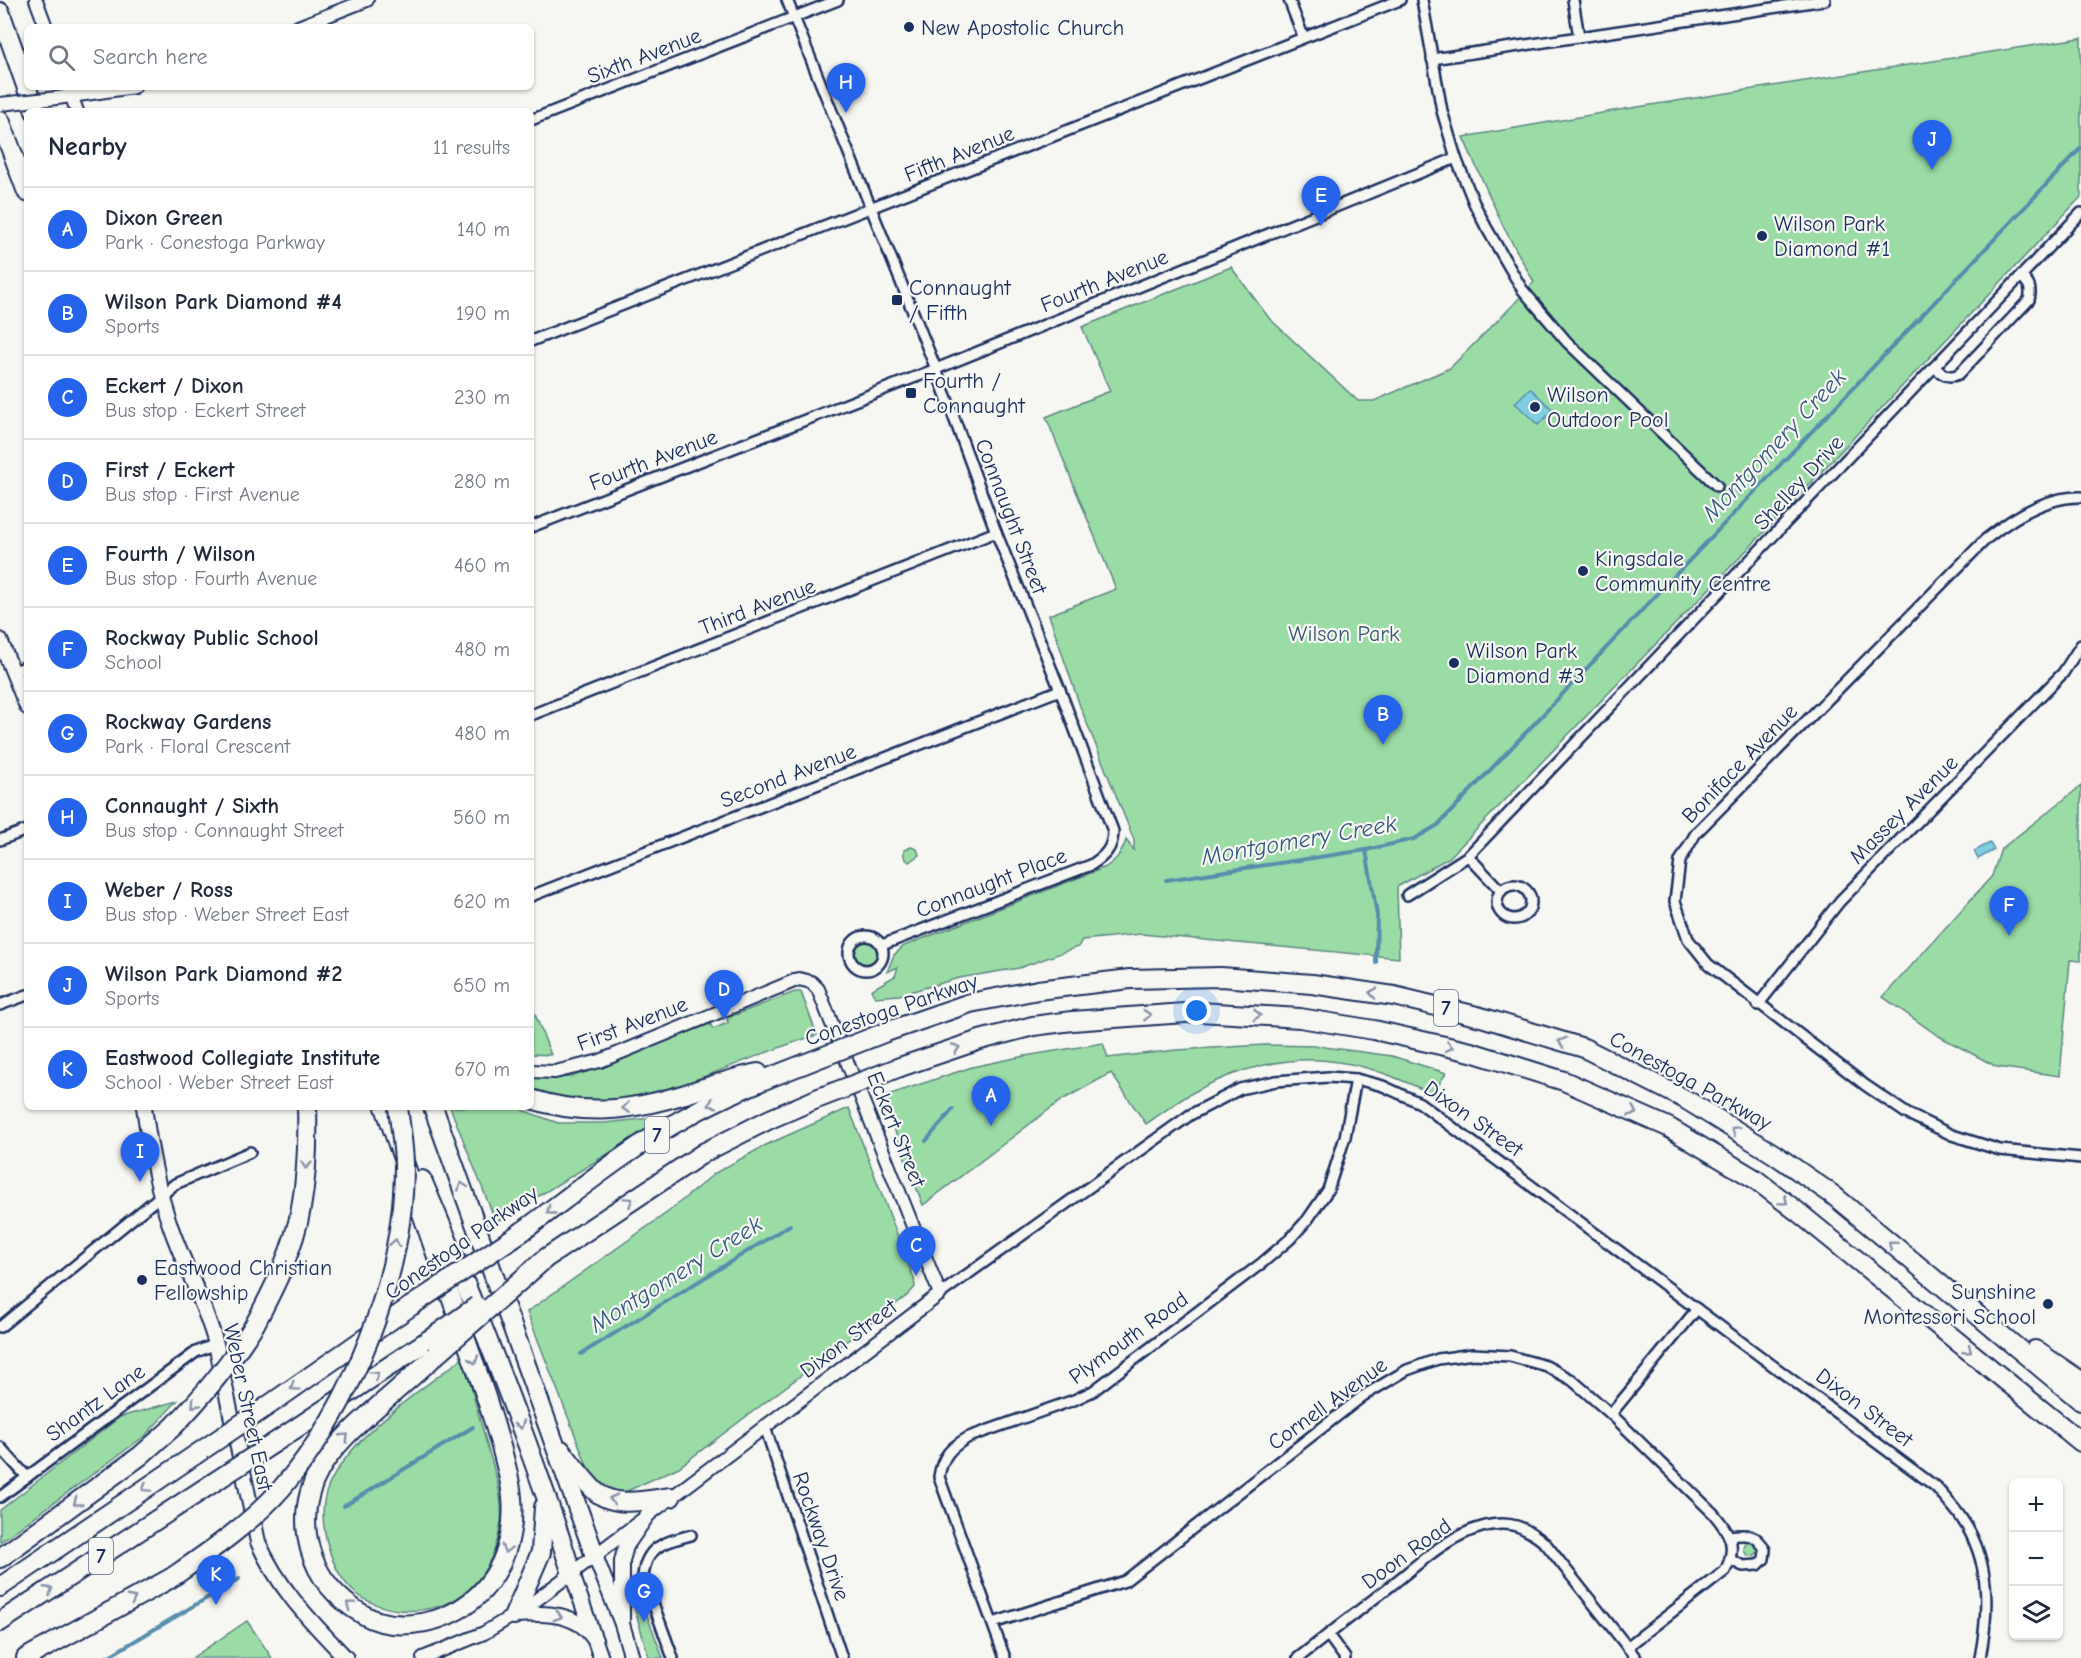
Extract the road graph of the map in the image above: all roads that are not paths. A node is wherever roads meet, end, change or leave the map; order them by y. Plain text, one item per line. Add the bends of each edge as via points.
1 (36, 0) edge
2 (367, 0) edge
3 (787, 0) edge
4 (838, 0) edge
5 (1289, 0) edge
6 (1400, 0) edge
7 (1422, 0) edge
8 (1573, 0) edge
9 (1825, 0) edge
10 (0, 12) edge
11 (794, 17) junction
12 (45, 24) edge
13 (306, 24) edge
14 (1303, 36) junction
15 (1579, 37) junction
16 (1432, 59) junction
17 (24, 80) edge
18 (28, 90) edge
19 (96, 90) edge
20 (70, 92) edge
21 (0, 104) edge
22 (34, 108) edge
23 (76, 108) edge
24 (534, 119) edge
25 (0, 120) edge
26 (1456, 158) junction
27 (24, 184) edge
28 (871, 209) junction
29 (2081, 213) edge
30 (2020, 276) junction
31 (534, 340) edge
32 (1934, 367) junction
33 (936, 369) junction
34 (1717, 486) dead end
35 (2081, 497) edge
36 (534, 526) edge
37 (996, 532) junction
38 (0, 640) edge
39 (2081, 645) edge
40 (24, 667) edge
41 (13, 672) junction
42 (1060, 690) junction
43 (24, 700) edge
44 (534, 714) edge
45 (24, 831) edge
46 (0, 840) edge
47 (1110, 848) joint
48 (1468, 856) junction
49 (1501, 891) dead end
50 (534, 895) edge
51 (1407, 895) dead end
52 (882, 945) dead end
53 (811, 982) joint
54 (24, 995) edge
55 (0, 1005) edge
56 (1758, 1005) junction
57 (804, 1064) junction
58 (534, 1071) edge
59 (1356, 1079) junction
60 (534, 1100) edge
61 (144, 1110) edge
62 (307, 1110) edge
63 (387, 1110) edge
64 (388, 1110) edge
65 (398, 1110) edge
66 (434, 1110) edge
67 (250, 1152) dead end
68 (2081, 1158) edge
69 (160, 1196) junction
70 (1937, 1283) junction
71 (940, 1294) junction
72 (1697, 1309) junction
73 (0, 1327) edge
74 (216, 1344) junction
75 (432, 1348) junction
76 (2081, 1381) edge
77 (2081, 1401) edge
78 (2043, 1411) junction
79 (1611, 1414) junction
80 (765, 1427) junction
81 (552, 1439) junction
82 (2081, 1442) edge
83 (0, 1447) edge
84 (2081, 1455) edge
85 (27, 1477) junction
86 (544, 1494) junction
87 (0, 1497) edge
88 (671, 1497) junction
89 (648, 1514) junction
90 (691, 1536) dead end
91 (1729, 1536) junction
92 (595, 1556) junction
93 (0, 1558) edge
94 (1731, 1560) junction
95 (572, 1574) junction
96 (0, 1587) edge
97 (513, 1615) junction
98 (0, 1622) edge
99 (993, 1623) junction
100 (622, 1624) junction
101 (1328, 1635) junction
102 (595, 1640) junction
103 (1627, 1647) junction
104 (26, 1658) edge
105 (346, 1658) edge
106 (423, 1658) edge
107 (601, 1658) edge
108 (632, 1658) edge
109 (673, 1658) edge
110 (843, 1658) edge
111 (1005, 1658) edge
112 (1298, 1658) edge
113 (1345, 1658) edge
114 (1636, 1658) edge
115 (1980, 1658) edge

1 - 12 street
2 - 13 street
3 - 11 street, Connaught Street
4 - 11 street, Sixth Avenue
5 - 14 street
6 - 14 street, Fifth Avenue
7 - 16 street
8 - 15 street
9 - 15 street
10 - 17 highway
11 - 24 street, Sixth Avenue
11 - 28 street, Connaught Street
14 - 28 street, Fifth Avenue
15 - 16 street
16 - 26 street
18 - 22 highway
19 - 20 street
20 - 21 street, bridge via 57,98
20 - 23 street
25 - 27 highway
26 - 33 street, Fourth Avenue
26 - 34 street via 1486,227 1533,304 1567,342
28 - 31 street, Fifth Avenue
28 - 33 street, Connaught Street
29 - 30 street, Shelley Drive
30 - 32 street, Shelley Drive
30 - 32 street via 2032,291 2029,300 1959,374 1947,376
32 - 48 street, Shelley Drive
33 - 36 street, Fourth Avenue
33 - 37 street, Connaught Street
35 - 56 street, Boniface Avenue via 2071,496 2028,511 1986,539 1696,833 1680,861 1675,901 1688,939 1708,964
37 - 42 street, Connaught Street
37 - 44 street, Third Avenue
38 - 41 main road
39 - 56 street, Massey Avenue via 2063,673 1840,901
40 - 41 street
41 - 43 main road
42 - 47 street, Connaught Street via 1113,831
42 - 50 street, Second Avenue
45 - 46 street
47 - 52 street, Connaught Place via 1090,864
48 - 49 street
48 - 51 street, Shelley Drive
53 - 58 street, First Avenue via 799,979 600,1061 555,1072
53 - 71 street, Eckert Street via 818,989
54 - 55 street
56 - 68 street, Boniface Avenue via 1906,1113 1952,1136 2000,1150
57 -> 60 highway via 745,1075 622,1110 589,1111
70 -> 57 highway, Conestoga Parkway / 7, bridge via 1833,1196 1685,1099 1584,1048 1394,996 1221,977 1130,979 970,1003
57 -> 96 highway, Conestoga Parkway / 7, bridge via 688,1116 624,1156 523,1231
59 - 71 street, Dixon Street via 1287,1080 1240,1089 1191,1115
59 - 72 street, Dixon Street via 1420,1103
59 - 99 street, Plymouth Road via 1345,1137 1328,1190 1290,1239 1093,1391 969,1437 946,1454 939,1477
61 - 69 main road, Weber Street East
62 -> 93 highway, bridge via 301,1210 271,1296 229,1364 198,1402 140,1456
63 -> 75 highway via 485,1393 512,1499 506,1553 486,1588 446,1617 406,1624 387,1622 353,1609 321,1577 306,1534 306,1513 311,1486 335,1446
64 -> 86 highway via 417,1167 469,1291
104 -> 65 highway, bridge via 171,1578 231,1536 281,1489 326,1428 358,1366 384,1296 399,1223 404,1166
81 -> 66 highway
67 - 69 street via 175,1184
69 - 73 street
69 - 74 main road, Weber Street East
70 - 76 highway
70 - 77 highway, Conestoga Parkway / 7
71 - 80 street, Dixon Street
72 - 79 street
72 - 115 street, Dixon Street via 1936,1487 1957,1512 1980,1555 1988,1595
74 - 85 street, Shantz Lane via 196,1352
74 - 105 main road, Weber Street East via 258,1542 270,1568 300,1610
75 -> 78 highway, 7, bridge via 546,1258 705,1152 770,1119 900,1067 1033,1026 1199,1012 1300,1018 1471,1052 1564,1081 1668,1127 1755,1179
98 -> 75 highway, 7, bridge via 274,1443
78 - 82 highway, 7
78 - 84 highway
79 - 91 street, Cornell Avenue via 1713,1513
79 - 99 street, Cornell Avenue via 1572,1380 1546,1366 1510,1356 1473,1354 1438,1359 1407,1370 1363,1396 1125,1581
80 - 88 street, Dixon Street
80 - 110 street, Rockway Drive
88 -> 81 highway via 631,1502 605,1498 595,1492
81 - 92 highway
83 - 85 street
85 - 87 street, Shantz Lane
86 - 95 highway
86 - 97 highway via 541,1552
88 - 89 street, Dixon Street
89 - 92 street, Dixon Street
89 - 100 main road via 626,1546 622,1561
90 - 109 street via 662,1543 644,1567 643,1576
91 - 94 street
91 - 94 street via 1755,1537 1765,1550 1758,1565 1743,1566
92 - 95 street, Dixon Street
92 - 100 main road
94 - 103 street via 1725,1571
95 - 97 street, Dixon Street
95 - 102 main road
97 -> 102 main road via 548,1613 581,1625
97 - 106 street, Dixon Street via 484,1633
99 - 111 street, Plymouth Road
100 - 108 main road
101 - 103 street, Doon Road via 1449,1540 1484,1526 1503,1524 1529,1530 1546,1544
101 - 112 street, Doon Road
101 - 113 street
102 - 107 main road
103 - 114 street, Doon Road

